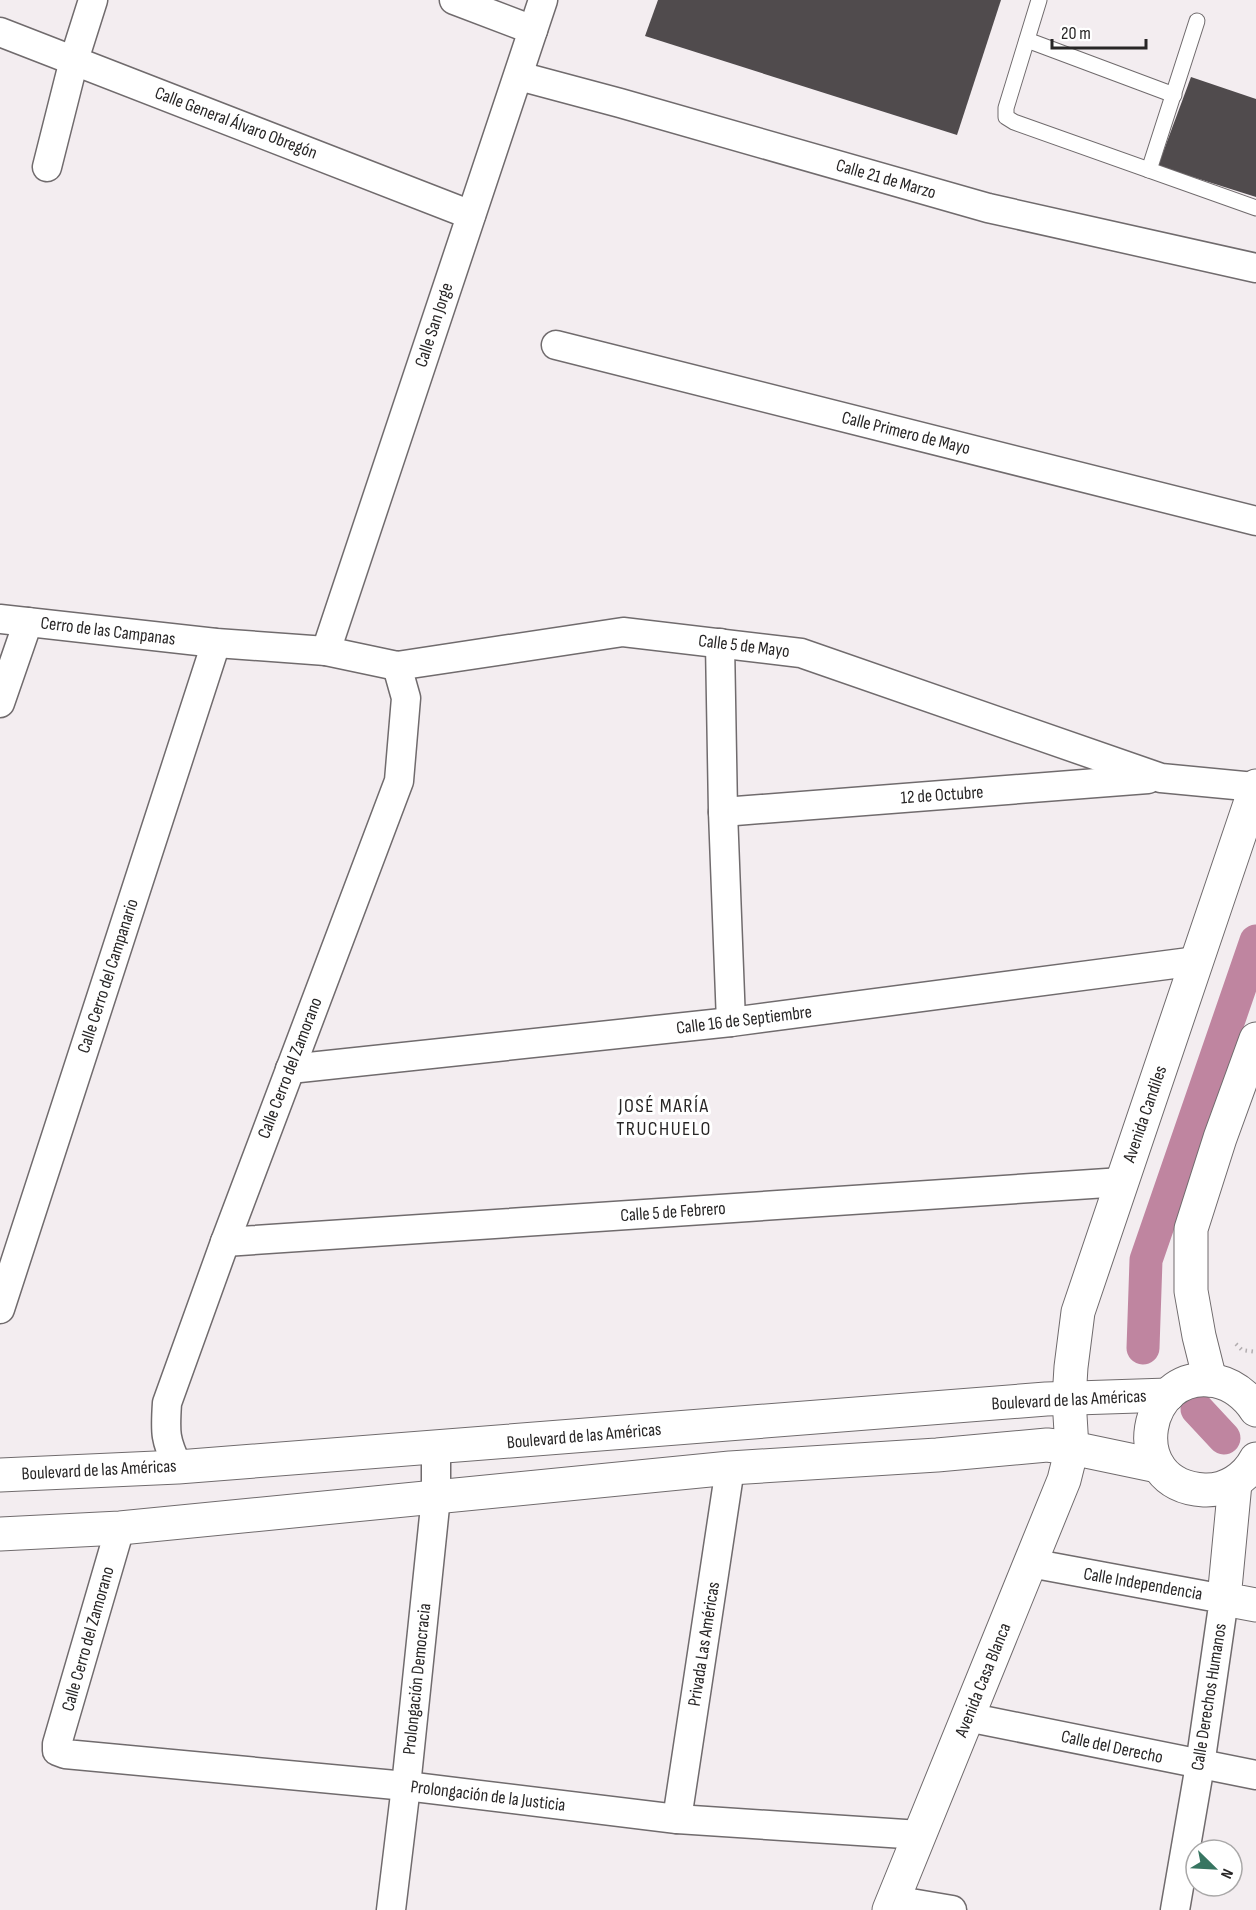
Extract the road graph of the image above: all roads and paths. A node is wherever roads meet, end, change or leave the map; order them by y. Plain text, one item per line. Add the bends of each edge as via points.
1 (93, 0) edge
2 (454, 0) edge
3 (543, 0) edge
4 (1039, 0) edge
5 (1197, 21) dead end
6 (533, 30) junction
7 (0, 32) edge
8 (1027, 40) junction
9 (74, 60) junction
10 (519, 76) junction
11 (1174, 95) junction
12 (47, 166) dead end
13 (1149, 170) junction
14 (1256, 208) edge
15 (471, 215) junction
16 (1256, 268) edge
17 (556, 345) dead end
18 (1256, 521) edge
19 (0, 619) edge
20 (28, 622) junction
21 (216, 643) junction
22 (720, 643) junction
23 (326, 651) junction
24 (397, 666) junction
25 (0, 703) edge
26 (1161, 778) junction
27 (1256, 786) edge
28 (723, 812) junction
29 (1197, 960) junction
30 (731, 1022) junction
31 (1256, 1039) edge
32 (290, 1069) junction
33 (1122, 1182) junction
34 (225, 1242) junction
35 (0, 1309) edge
36 (1240, 1392) edge
37 (1168, 1395) junction
38 (1069, 1399) junction
39 (436, 1447) junction
40 (1072, 1448) junction
41 (1158, 1466) junction
42 (178, 1467) junction
43 (730, 1468) junction
44 (1245, 1471) edge
45 (0, 1475) edge
46 (436, 1497) junction
47 (120, 1528) junction
48 (0, 1534) edge
49 (1030, 1563) junction
50 (1224, 1599) junction
51 (1256, 1605) edge
52 (967, 1717) junction
53 (57, 1751) joint
54 (1200, 1765) junction
55 (1256, 1775) edge
56 (406, 1786) junction
57 (677, 1819) junction
58 (920, 1834) junction
59 (891, 1905) edge
60 (391, 1910) edge
61 (952, 1910) edge
62 (1175, 1910) edge

1 - 9 street
2 - 6 street
3 - 6 street, Calle San Jorge
4 - 8 lane
5 - 11 lane
6 - 10 street, Calle San Jorge
7 - 9 street, Calle General Álvaro Obregón
8 - 11 lane
8 - 13 lane via 1006,117
9 - 12 street
9 - 15 street, Calle General Álvaro Obregón
10 - 15 street, Calle San Jorge
10 - 16 street, Calle 21 de Marzo via 988,208
11 - 13 lane
13 - 14 lane
15 - 23 street, Calle San Jorge
17 - 18 street, Calle Primero de Mayo
19 - 20 street, Cerro de las Campanas
20 - 21 street, Cerro de las Campanas
20 - 25 street
21 - 23 street, Calle 5 de Mayo
21 - 35 street, Calle Cerro del Campanario
22 - 24 street, Calle 5 de Mayo via 623,632
22 - 26 street, Calle 5 de Mayo via 801,653
22 - 28 street
23 - 24 street, Calle 5 de Mayo
24 - 32 street, Calle Cerro del Zamorano via 406,698 399,781
26 - 27 street, Calle 5 de Mayo
26 - 28 street, 12 de Octubre
27 - 29 main road, Avenida Candiles
28 - 30 street
29 - 30 street, Calle 16 de Septiembre
29 - 33 main road, Avenida Candiles
30 - 32 street, Calle 16 de Septiembre
31 - 36 main road via 1191,1229 1191,1291 1199,1336
32 - 34 street, Calle Cerro del Zamorano
33 - 34 street, Calle 5 de Febrero
33 - 38 main road, Avenida Candiles via 1078,1312
34 - 42 street, Calle Cerro del Zamorano via 167,1403 167,1445
36 - 37 main road via 1186,1383
37 - 38 main road, Boulevard de las Américas
37 - 41 main road via 1154,1415 1150,1429 1150,1446
38 - 39 main road, Boulevard de las Américas
38 - 40 main road, Avenida Candiles
39 - 42 main road, Boulevard de las Américas
39 - 46 street, Prolongación Democracia
40 - 41 main road
40 - 43 main road via 1047,1445
40 - 49 main road, Avenida Casa Blanca via 1064,1480
41 - 44 main road via 1176,1483 1206,1490 1221,1488
42 - 45 main road, Boulevard de las Américas
43 - 46 main road
43 - 57 street, Privada Las Américas
44 - 50 main road, Calle Derechos Humanos
46 - 47 main road
46 - 56 street, Prolongación Democracia
47 - 48 main road
47 - 53 street, Calle Cerro del Zamorano
49 - 50 street, Calle Independencia
49 - 52 main road, Avenida Casa Blanca
50 - 51 main road, Calle Independencia
50 - 54 street, Calle Derechos Humanos
52 - 54 street, Calle del Derecho
52 - 58 main road, Avenida Casa Blanca
53 - 56 street, Prolongación de la Justicia
54 - 55 street, Calle del Derecho
54 - 62 street, Calle Derechos Humanos
56 - 57 street, Prolongación de la Justicia
56 - 60 street, Prolongación Democracia
57 - 58 street, Prolongación de la Justicia
58 - 59 main road, Avenida Casa Blanca
59 - 61 street

